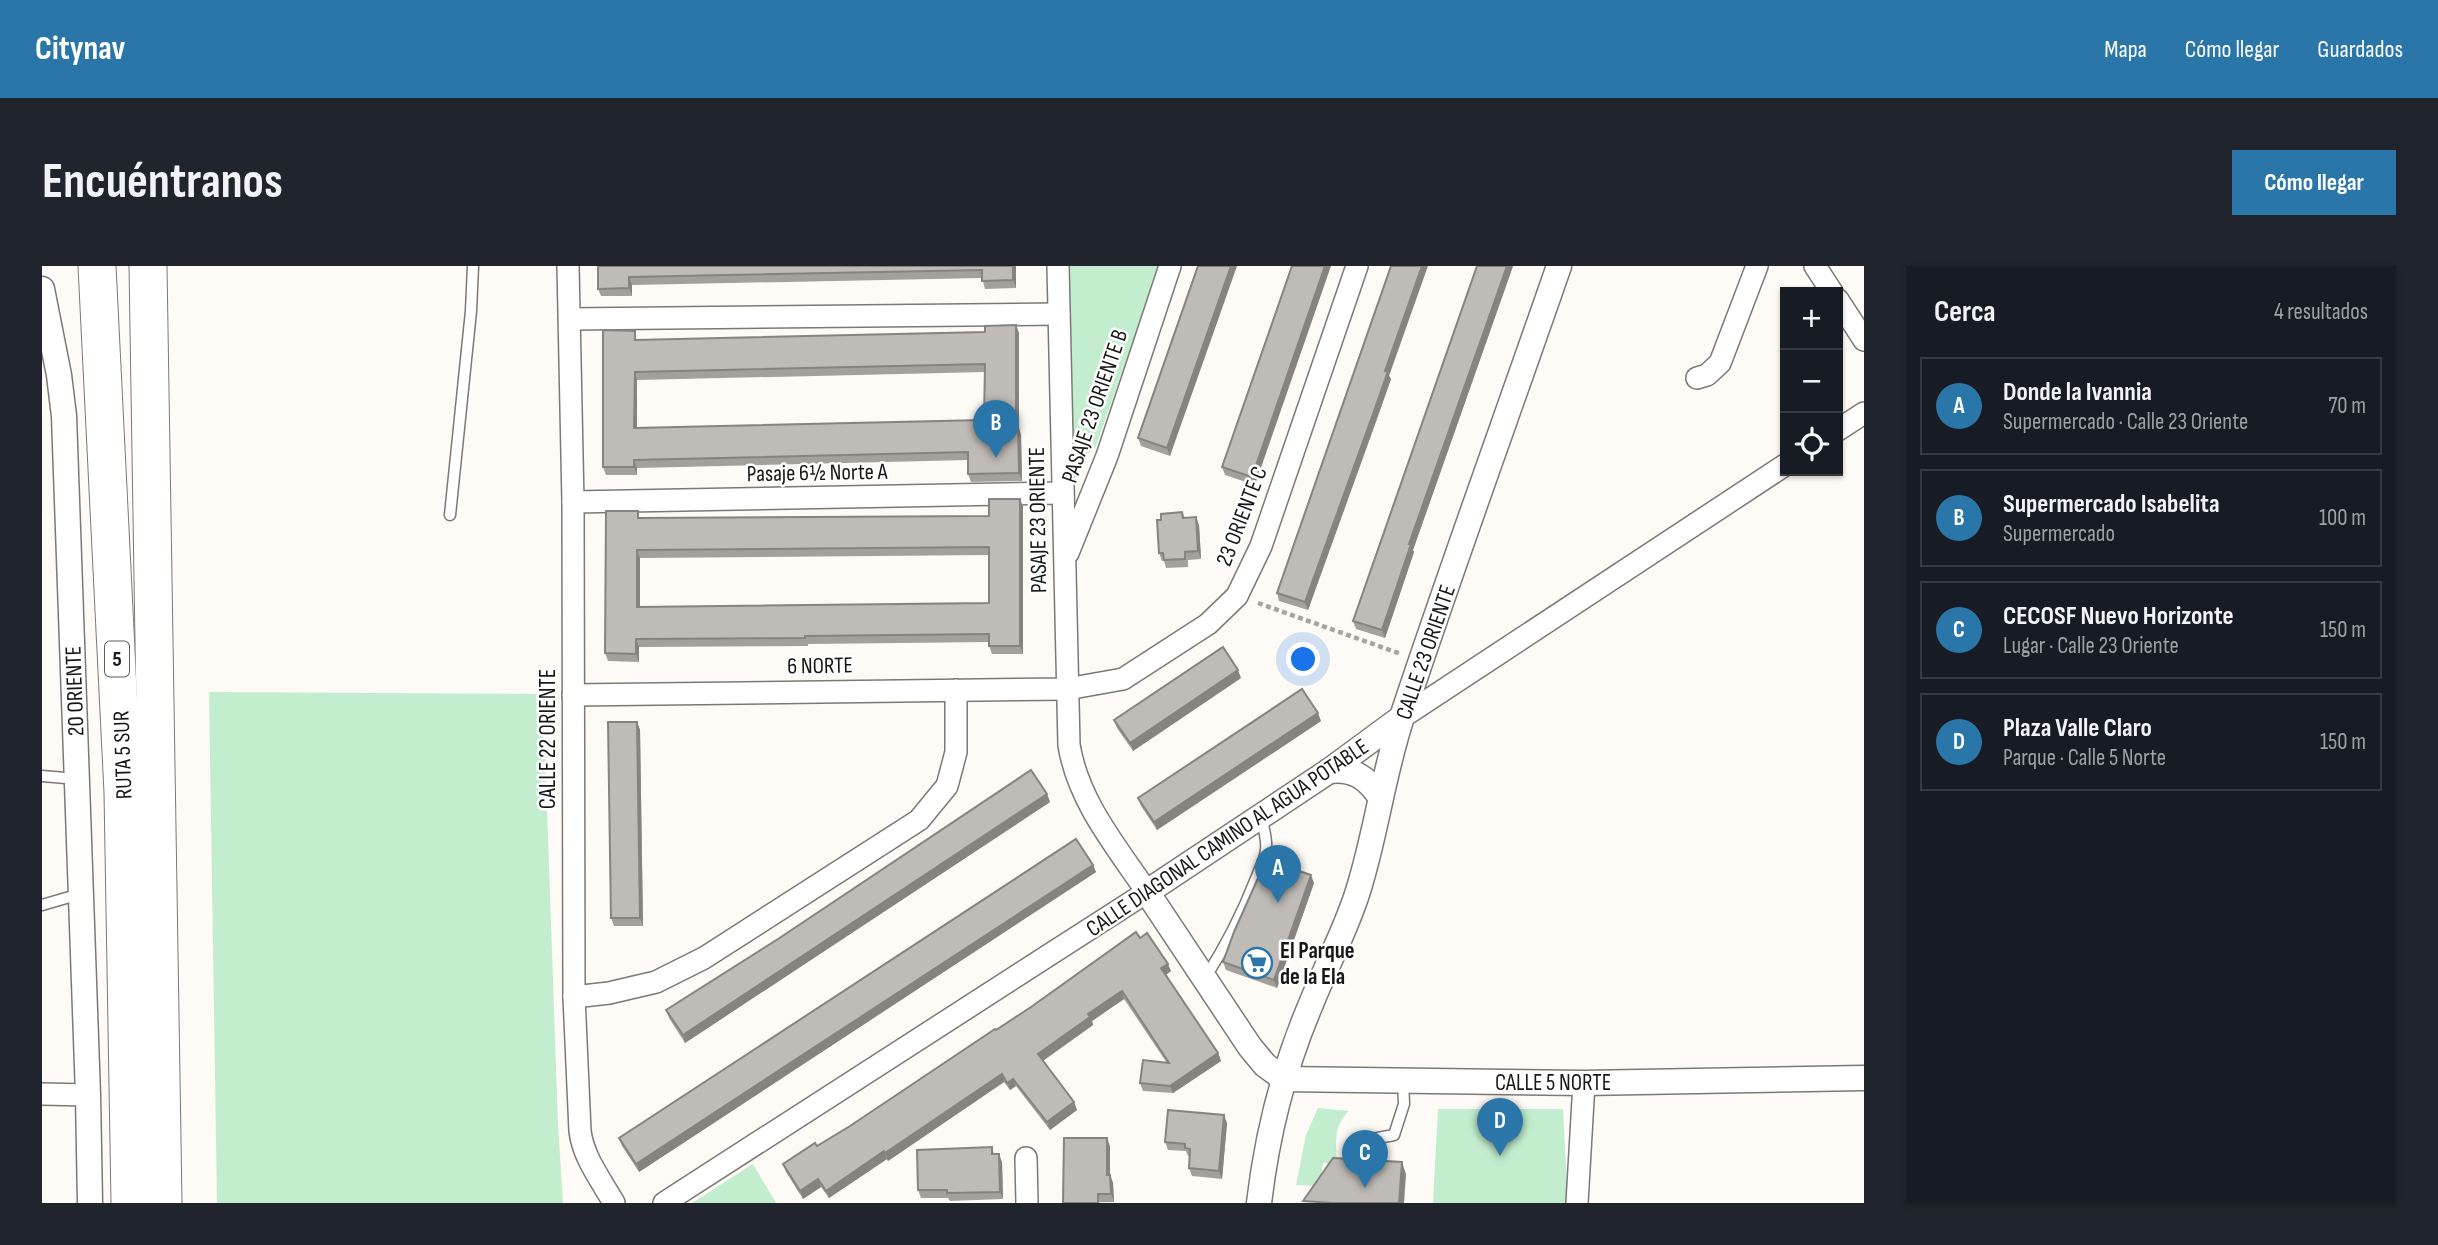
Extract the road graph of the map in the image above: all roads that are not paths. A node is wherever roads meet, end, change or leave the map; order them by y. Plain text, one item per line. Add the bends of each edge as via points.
1 (97, 266) edge
2 (148, 266) edge
3 (472, 266) edge
4 (568, 266) edge
5 (1058, 266) edge
6 (1170, 266) edge
7 (1357, 266) edge
8 (1559, 266) edge
9 (1757, 266) edge
10 (1815, 266) edge
11 (1829, 287) edge
12 (43, 294) edge
13 (1843, 308) edge
14 (1059, 314) junction
15 (570, 319) junction
16 (1864, 340) edge
17 (1698, 378) dead end
18 (1864, 413) edge
19 (1843, 427) edge
20 (1780, 468) edge
21 (1062, 493) junction
22 (573, 502) junction
23 (450, 515) dead end
24 (1065, 562) junction
25 (1067, 689) junction
26 (956, 690) junction
27 (573, 695) junction
28 (1401, 718) junction
29 (1329, 771) junction
30 (42, 776) edge
31 (77, 779) junction
32 (1380, 797) junction
33 (1261, 815) junction
34 (1147, 892) junction
35 (80, 894) junction
36 (42, 905) edge
37 (1205, 978) junction
38 (574, 997) junction
39 (1284, 1079) junction
40 (1864, 1079) edge
41 (1403, 1082) junction
42 (1584, 1083) junction
43 (42, 1094) edge
44 (88, 1095) junction
45 (1356, 1142) dead end
46 (1026, 1158) dead end
47 (90, 1203) edge
48 (130, 1203) edge
49 (163, 1203) edge
50 (614, 1203) edge
51 (664, 1203) edge
52 (1027, 1203) edge
53 (1259, 1203) edge
54 (1577, 1203) edge

1 - 48 highway, RUTA 5 SUR / 5 via 123,780
2 - 49 highway, RUTA 5 SUR / 5
3 - 23 lane
4 - 15 street, CALLE 22 ORIENTE
5 - 14 street, PASAJE 23 ORIENTE
6 - 24 street, PASAJE 23 ORIENTE B via 1107,456
7 - 25 street, 23 ORIENTE C via 1261,546 1237,596 1208,624 1124,680
8 - 28 street, CALLE 23 ORIENTE
9 - 17 street via 1720,363
10 - 11 street
12 - 31 street, 20 ORIENTE via 64,416
13 - 16 street
14 - 15 street
14 - 21 street, PASAJE 23 ORIENTE
15 - 22 street, CALLE 22 ORIENTE
18 - 19 street
20 - 28 street, CALLE DIAGONAL CAMINO AL AGUA POTABLE
21 - 22 street, Pasaje 6½ Norte A
21 - 24 street, PASAJE 23 ORIENTE
22 - 27 street, CALLE 22 ORIENTE
24 - 25 street, PASAJE 23 ORIENTE
25 - 26 street, 6 NORTE
25 - 34 street via 1069,745 1081,789
26 - 27 street, 6 NORTE
26 - 38 street via 956,752 947,786 919,820 704,958 656,982
27 - 38 street, CALLE 22 ORIENTE
28 - 29 street, CALLE DIAGONAL CAMINO AL AGUA POTABLE
28 - 32 street, CALLE 23 ORIENTE
29 - 32 street via 1360,775
29 - 33 street, CALLE DIAGONAL CAMINO AL AGUA POTABLE
30 - 31 lane
31 - 35 street, 20 ORIENTE
32 - 39 street, CALLE 23 ORIENTE via 1353,908
33 - 34 street, CALLE DIAGONAL CAMINO AL AGUA POTABLE
33 - 37 lane via 1266,838 1262,864 1240,917
34 - 37 street
34 - 51 street, CALLE DIAGONAL CAMINO AL AGUA POTABLE
35 - 36 lane
35 - 44 street, 20 ORIENTE
37 - 39 street via 1257,1056
38 - 50 street, CALLE 22 ORIENTE via 581,1143
39 - 41 street, CALLE 5 NORTE
39 - 53 street, CALLE 23 ORIENTE
40 - 42 street, CALLE 5 NORTE
41 - 42 street, CALLE 5 NORTE
41 - 45 lane via 1404,1104 1394,1135
42 - 54 street
43 - 44 street
44 - 47 street, 20 ORIENTE
46 - 52 street

